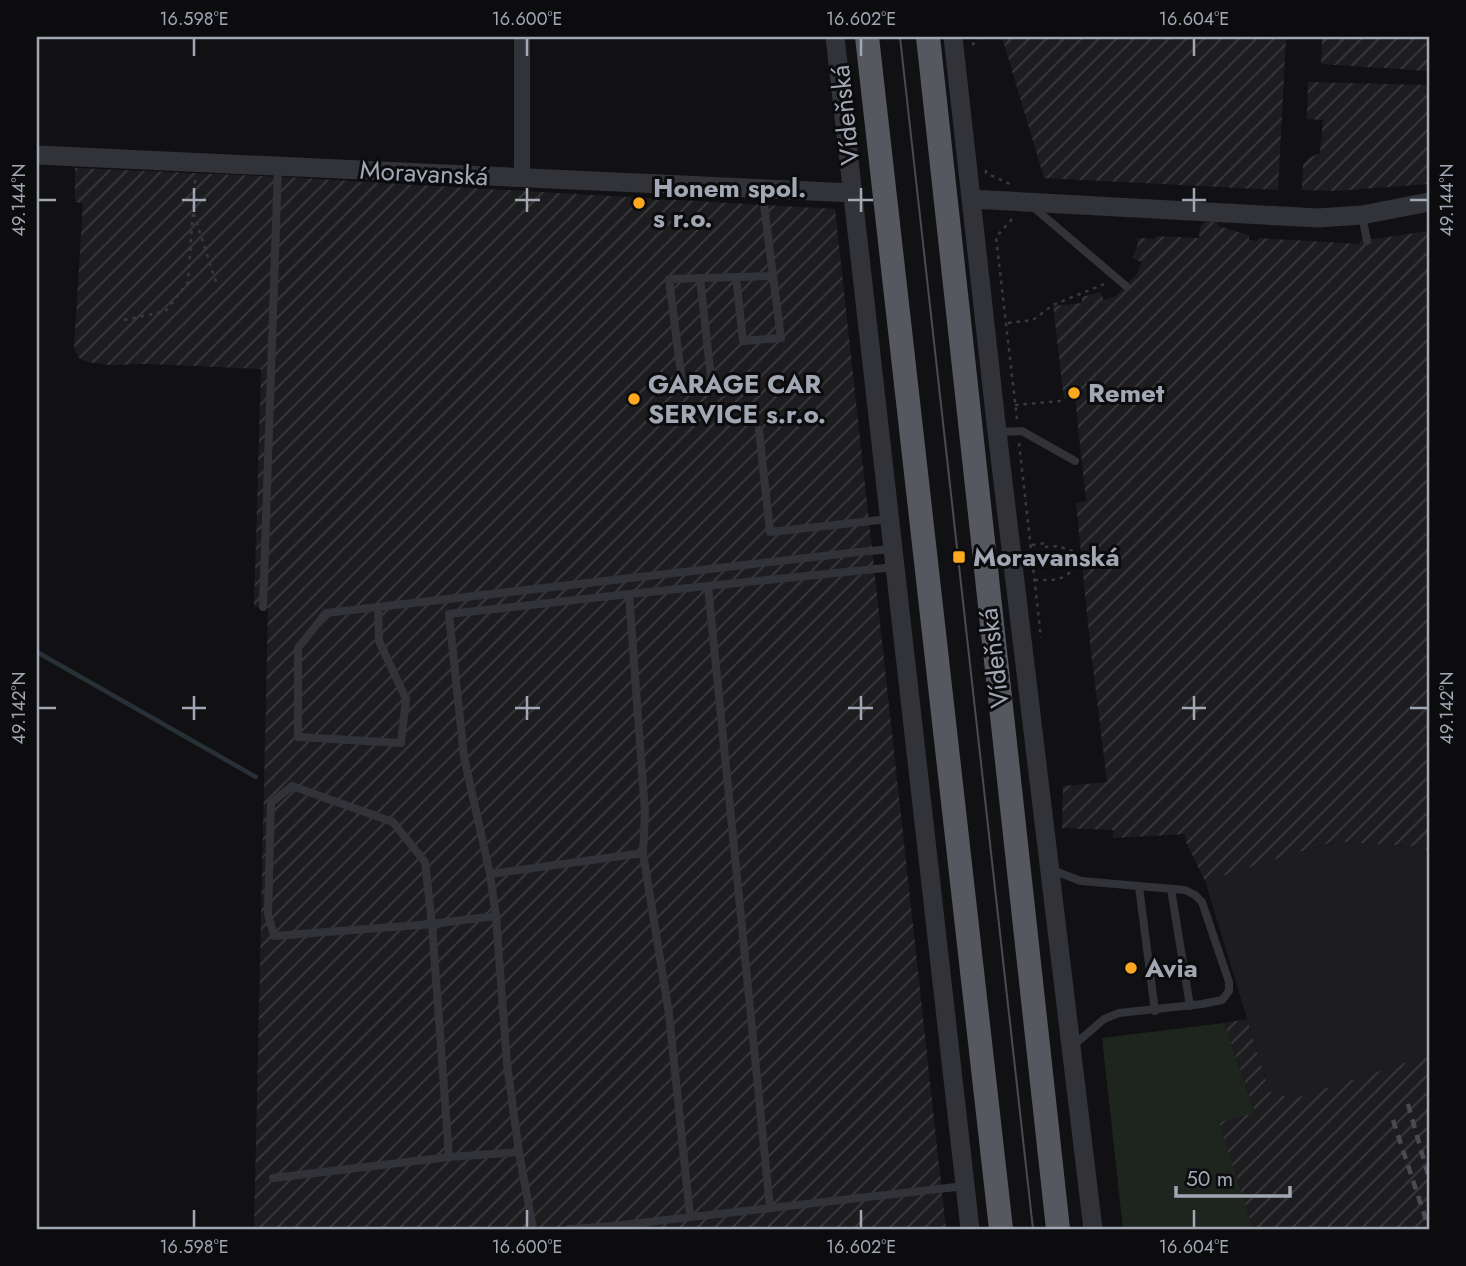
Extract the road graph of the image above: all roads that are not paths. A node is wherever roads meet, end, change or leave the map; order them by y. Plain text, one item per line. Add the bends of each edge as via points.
1 (522, 37) edge
2 (835, 37) edge
3 (867, 37) edge
4 (928, 37) edge
5 (953, 37) edge
6 (37, 155) edge
7 (278, 166) junction
8 (522, 178) junction
9 (762, 188) junction
10 (853, 193) junction
11 (971, 199) junction
12 (1028, 202) junction
13 (1429, 202) edge
14 (1362, 215) junction
15 (1367, 241) dead end
16 (773, 276) junction
17 (736, 277) junction
18 (700, 278) junction
19 (1126, 286) dead end
20 (759, 430) dead end
21 (997, 432) junction
22 (1075, 461) dead end
23 (889, 519) junction
24 (894, 558) junction
25 (708, 586) junction
26 (629, 594) junction
27 (263, 607) dead end
28 (378, 607) junction
29 (643, 853) junction
30 (1049, 869) junction
31 (490, 874) junction
32 (1139, 887) junction
33 (1171, 889) junction
34 (496, 916) junction
35 (432, 925) junction
36 (1190, 1006) junction
37 (1155, 1011) junction
38 (1071, 1048) junction
39 (519, 1152) junction
40 (449, 1157) junction
41 (273, 1178) dead end
42 (965, 1186) junction
43 (770, 1208) junction
44 (690, 1216) junction
45 (533, 1229) edge
46 (569, 1229) edge
47 (970, 1229) edge
48 (1001, 1229) edge
49 (1058, 1229) edge
50 (1093, 1229) edge

1 - 8 street
2 - 10 street, Vídeňská
3 - 48 highway, Vídeňská
4 - 49 highway, Vídeňská
5 - 11 street, Vídeňská
6 - 7 street, Moravanská
7 - 8 street, Moravanská
7 - 27 lane
8 - 9 street, Moravanská
9 - 10 street, Moravanská
9 - 16 lane
10 - 23 street, Vídeňská
11 - 12 street
11 - 21 street, Vídeňská
12 - 14 street via 1318,219
12 - 19 lane
13 - 14 street
14 - 15 lane
16 - 17 lane
16 - 17 lane via 781,338 743,341
17 - 18 lane
18 - 18 lane via 669,279 683,390 712,387
20 - 23 lane via 770,532
21 - 22 lane via 1022,431
21 - 30 street, Vídeňská
23 - 24 street, Vídeňská
24 - 25 lane
24 - 28 lane
24 - 42 street, Vídeňská
25 - 26 lane
25 - 43 lane
26 - 29 lane via 645,812
26 - 31 lane via 449,614 464,757
28 - 28 lane via 326,613 298,648 298,737 401,743 406,699 379,641
29 - 31 lane
29 - 44 lane via 670,1014
30 - 32 lane via 1081,881
30 - 38 street, Vídeňská
31 - 34 lane
32 - 33 lane
32 - 37 lane
33 - 36 lane
33 - 36 lane via 1185,890 1202,902 1229,982 1229,992 1222,1000
34 - 35 lane
34 - 39 lane
35 - 35 lane via 274,936 268,914 271,803 292,786 393,822 425,863
35 - 40 lane
36 - 37 lane
37 - 38 lane via 1119,1013 1104,1019
38 - 50 street, Vídeňská
39 - 40 lane
39 - 45 lane
40 - 41 lane
42 - 43 lane
42 - 47 street, Vídeňská
43 - 44 lane
44 - 46 lane

